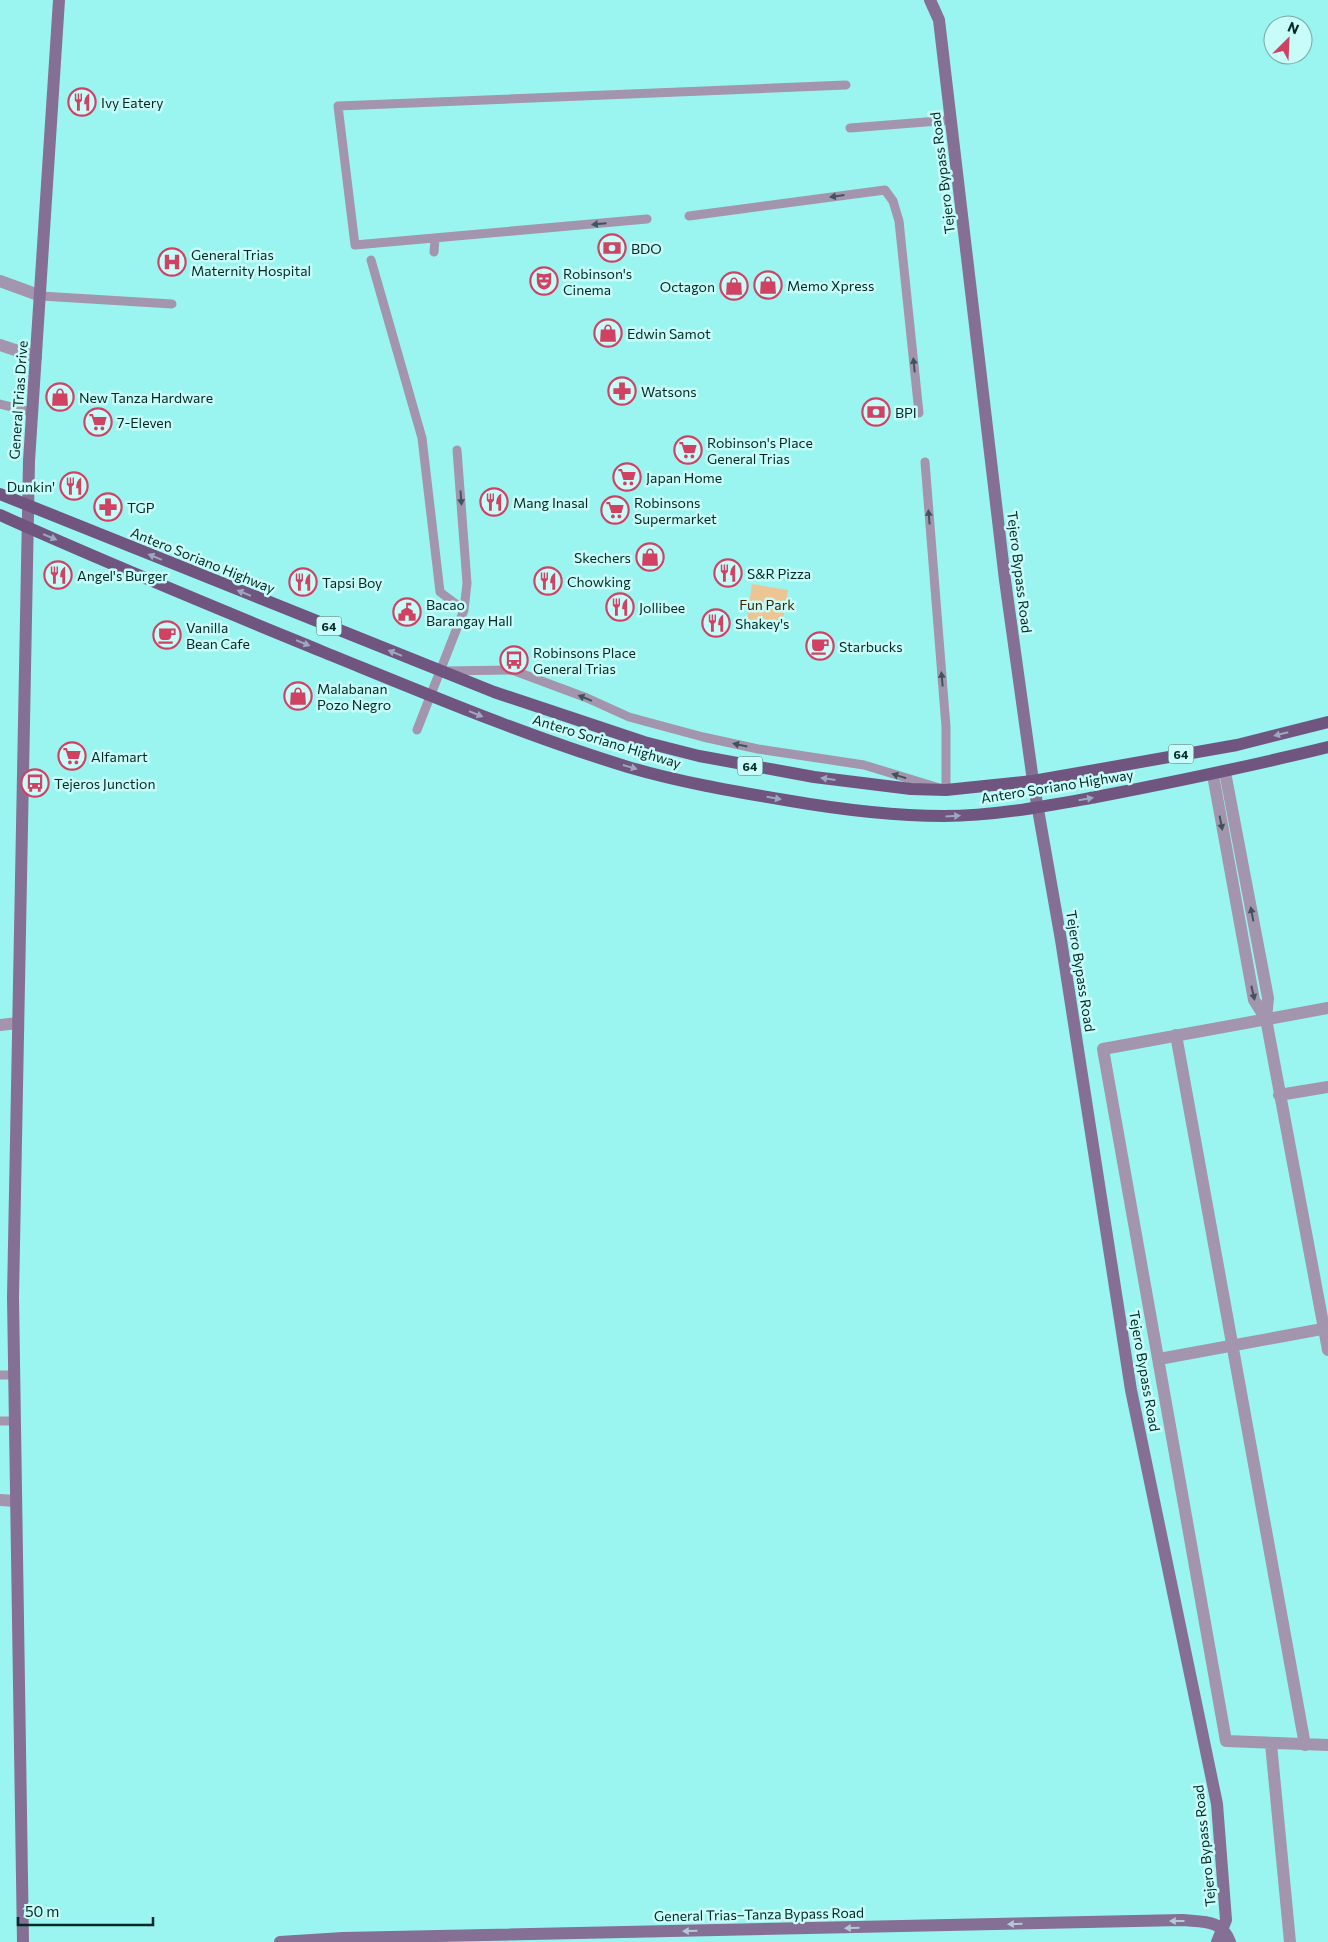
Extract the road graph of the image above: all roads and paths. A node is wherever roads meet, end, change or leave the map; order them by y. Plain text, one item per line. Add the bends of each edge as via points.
1 (59, 0) edge
2 (930, 0) edge
3 (846, 85) dead end
4 (951, 120) junction
5 (850, 128) dead end
6 (689, 216) dead end
7 (647, 219) dead end
8 (435, 239) junction
9 (434, 252) dead end
10 (371, 260) dead end
11 (0, 281) edge
12 (41, 296) junction
13 (172, 304) dead end
14 (0, 345) edge
15 (36, 357) junction
16 (0, 404) edge
17 (31, 412) junction
18 (919, 413) dead end
19 (457, 450) dead end
20 (925, 462) dead end
21 (0, 494) edge
22 (28, 506) junction
23 (0, 515) edge
24 (28, 528) junction
25 (464, 610) junction
26 (441, 671) junction
27 (431, 696) junction
28 (1328, 722) edge
29 (417, 730) dead end
30 (1328, 748) edge
31 (1219, 773) junction
32 (1034, 781) junction
33 (946, 790) junction
34 (1038, 807) junction
35 (1261, 962) junction
36 (1247, 964) junction
37 (1328, 1008) edge
38 (1266, 1020) junction
39 (18, 1024) junction
40 (0, 1025) edge
41 (1176, 1035) junction
42 (1328, 1087) edge
43 (1279, 1095) junction
44 (1326, 1328) edge
45 (1234, 1345) junction
46 (1328, 1350) edge
47 (1159, 1360) junction
48 (0, 1375) edge
49 (14, 1375) junction
50 (0, 1421) edge
51 (14, 1421) junction
52 (0, 1500) edge
53 (15, 1500) junction
54 (1271, 1744) junction
55 (1305, 1745) junction
56 (1328, 1745) edge
57 (1224, 1929) junction
58 (23, 1942) edge
59 (280, 1942) edge
60 (1217, 1942) edge
61 (1230, 1942) edge
62 (1290, 1942) edge

1 - 12 main road, General Trias Drive
2 - 4 main road, Tejero Bypass Road via 940,20
3 - 8 lane via 338,106 356,245
4 - 5 lane
4 - 32 main road, Tejero Bypass Road via 1005,580
18 -> 6 lane via 899,221 885,190
7 -> 8 lane
8 - 9 lane
10 - 25 lane via 422,438 440,592
11 - 12 street
12 - 13 lane
12 - 15 main road, General Trias Drive
14 - 15 street
15 - 17 main road, General Trias Drive
16 - 17 lane
17 - 22 main road, General Trias Drive
19 -> 25 lane via 467,583
33 -> 20 lane via 946,727
21 - 22 main road, Antero Soriano Highway / 64
22 - 24 main road, General Trias Drive
26 -> 22 main road, Antero Soriano Highway / 64
23 - 24 main road, Antero Soriano Highway / 64
24 -> 27 main road, Antero Soriano Highway / 64
24 - 39 main road, General Trias Drive
25 - 26 lane
26 - 27 lane
33 -> 26 main road, Antero Soriano Highway / 64 via 865,785 699,756 559,716
33 -> 26 lane via 864,765 758,749 628,717 512,670
27 - 29 lane
27 -> 34 main road, Antero Soriano Highway / 64 via 629,767 692,783 805,803 903,815 946,816
28 -> 32 main road, Antero Soriano Highway / 64 via 1237,745
30 - 31 main road, Antero Soriano Highway / 64
34 -> 31 main road, Antero Soriano Highway / 64
35 -> 31 street
31 -> 36 street
32 - 33 main road, Antero Soriano Highway / 64
32 - 34 main road, Tejero Bypass Road
34 - 57 main road, Tejero Bypass Road via 1131,1390 1217,1804 1226,1920
35 - 36 lane
35 - 38 street via 1268,998
36 -> 38 street via 1254,1000
37 - 38 street
38 - 41 street
38 - 43 street
39 - 40 street
39 - 49 main road, General Trias Drive
41 - 45 street
41 - 47 street via 1104,1049
42 - 43 street
43 - 44 street
44 - 45 street
44 - 46 street
45 - 47 street
45 - 55 street
47 - 54 street via 1226,1741
48 - 49 lane
49 - 51 main road, General Trias Drive
50 - 51 lane
51 - 53 main road, General Trias Drive
52 - 53 street
53 - 58 main road, General Trias Drive
54 - 55 street
54 - 62 street
55 - 56 street
57 -> 59 main road, General Trias–Tanza Bypass Road via 1209,1923 1182,1920 353,1937
57 - 60 main road, Tejero Bypass Road
57 - 61 main road

